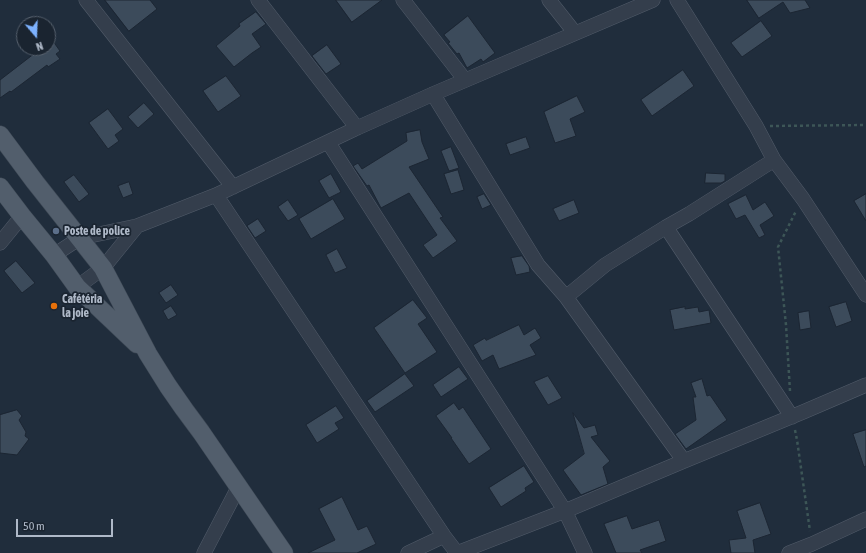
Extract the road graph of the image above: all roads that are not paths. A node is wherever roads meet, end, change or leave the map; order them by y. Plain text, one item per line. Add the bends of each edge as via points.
1 (86, 0) edge
2 (258, 0) edge
3 (403, 0) edge
4 (550, 0) edge
5 (652, 0) edge
6 (677, 0) edge
7 (575, 33) junction
8 (465, 80) junction
9 (433, 94) junction
10 (357, 128) junction
11 (0, 135) edge
12 (328, 142) junction
13 (774, 160) junction
14 (0, 187) edge
15 (233, 187) junction
16 (216, 195) junction
17 (22, 216) junction
18 (137, 226) junction
19 (666, 227) junction
20 (80, 238) junction
21 (0, 243) edge
22 (54, 256) junction
23 (103, 268) junction
24 (77, 287) junction
25 (866, 295) edge
26 (566, 297) junction
27 (148, 354) junction
28 (866, 385) edge
29 (792, 416) junction
30 (684, 461) junction
31 (239, 486) junction
32 (565, 511) junction
33 (866, 519) edge
34 (444, 536) junction
35 (204, 553) edge
36 (284, 553) edge
37 (408, 553) edge
38 (457, 553) edge
39 (585, 553) edge
40 (789, 553) edge

1 - 15 street
2 - 10 street
3 - 8 street
4 - 7 street
5 - 7 street
6 - 13 street via 756,126
7 - 8 street
8 - 9 street
9 - 10 street
9 - 26 street via 538,265
10 - 12 street
11 - 20 main road
12 - 15 street
12 - 32 street
13 - 19 street
13 - 25 street via 803,199
14 - 17 main road
15 - 16 street
16 - 18 street
16 - 34 street
17 - 21 street
17 - 22 main road
18 - 20 street
18 - 23 street
19 - 26 street via 605,265
19 - 29 street
20 - 22 street
20 - 23 main road
22 - 24 main road
23 - 24 street
23 - 27 main road
24 - 27 main road
26 - 30 street
27 - 31 main road
28 - 29 street
29 - 30 street
30 - 32 street
31 - 35 street
31 - 36 main road
32 - 38 street
32 - 39 street
33 - 40 street
34 - 37 street
34 - 38 street

